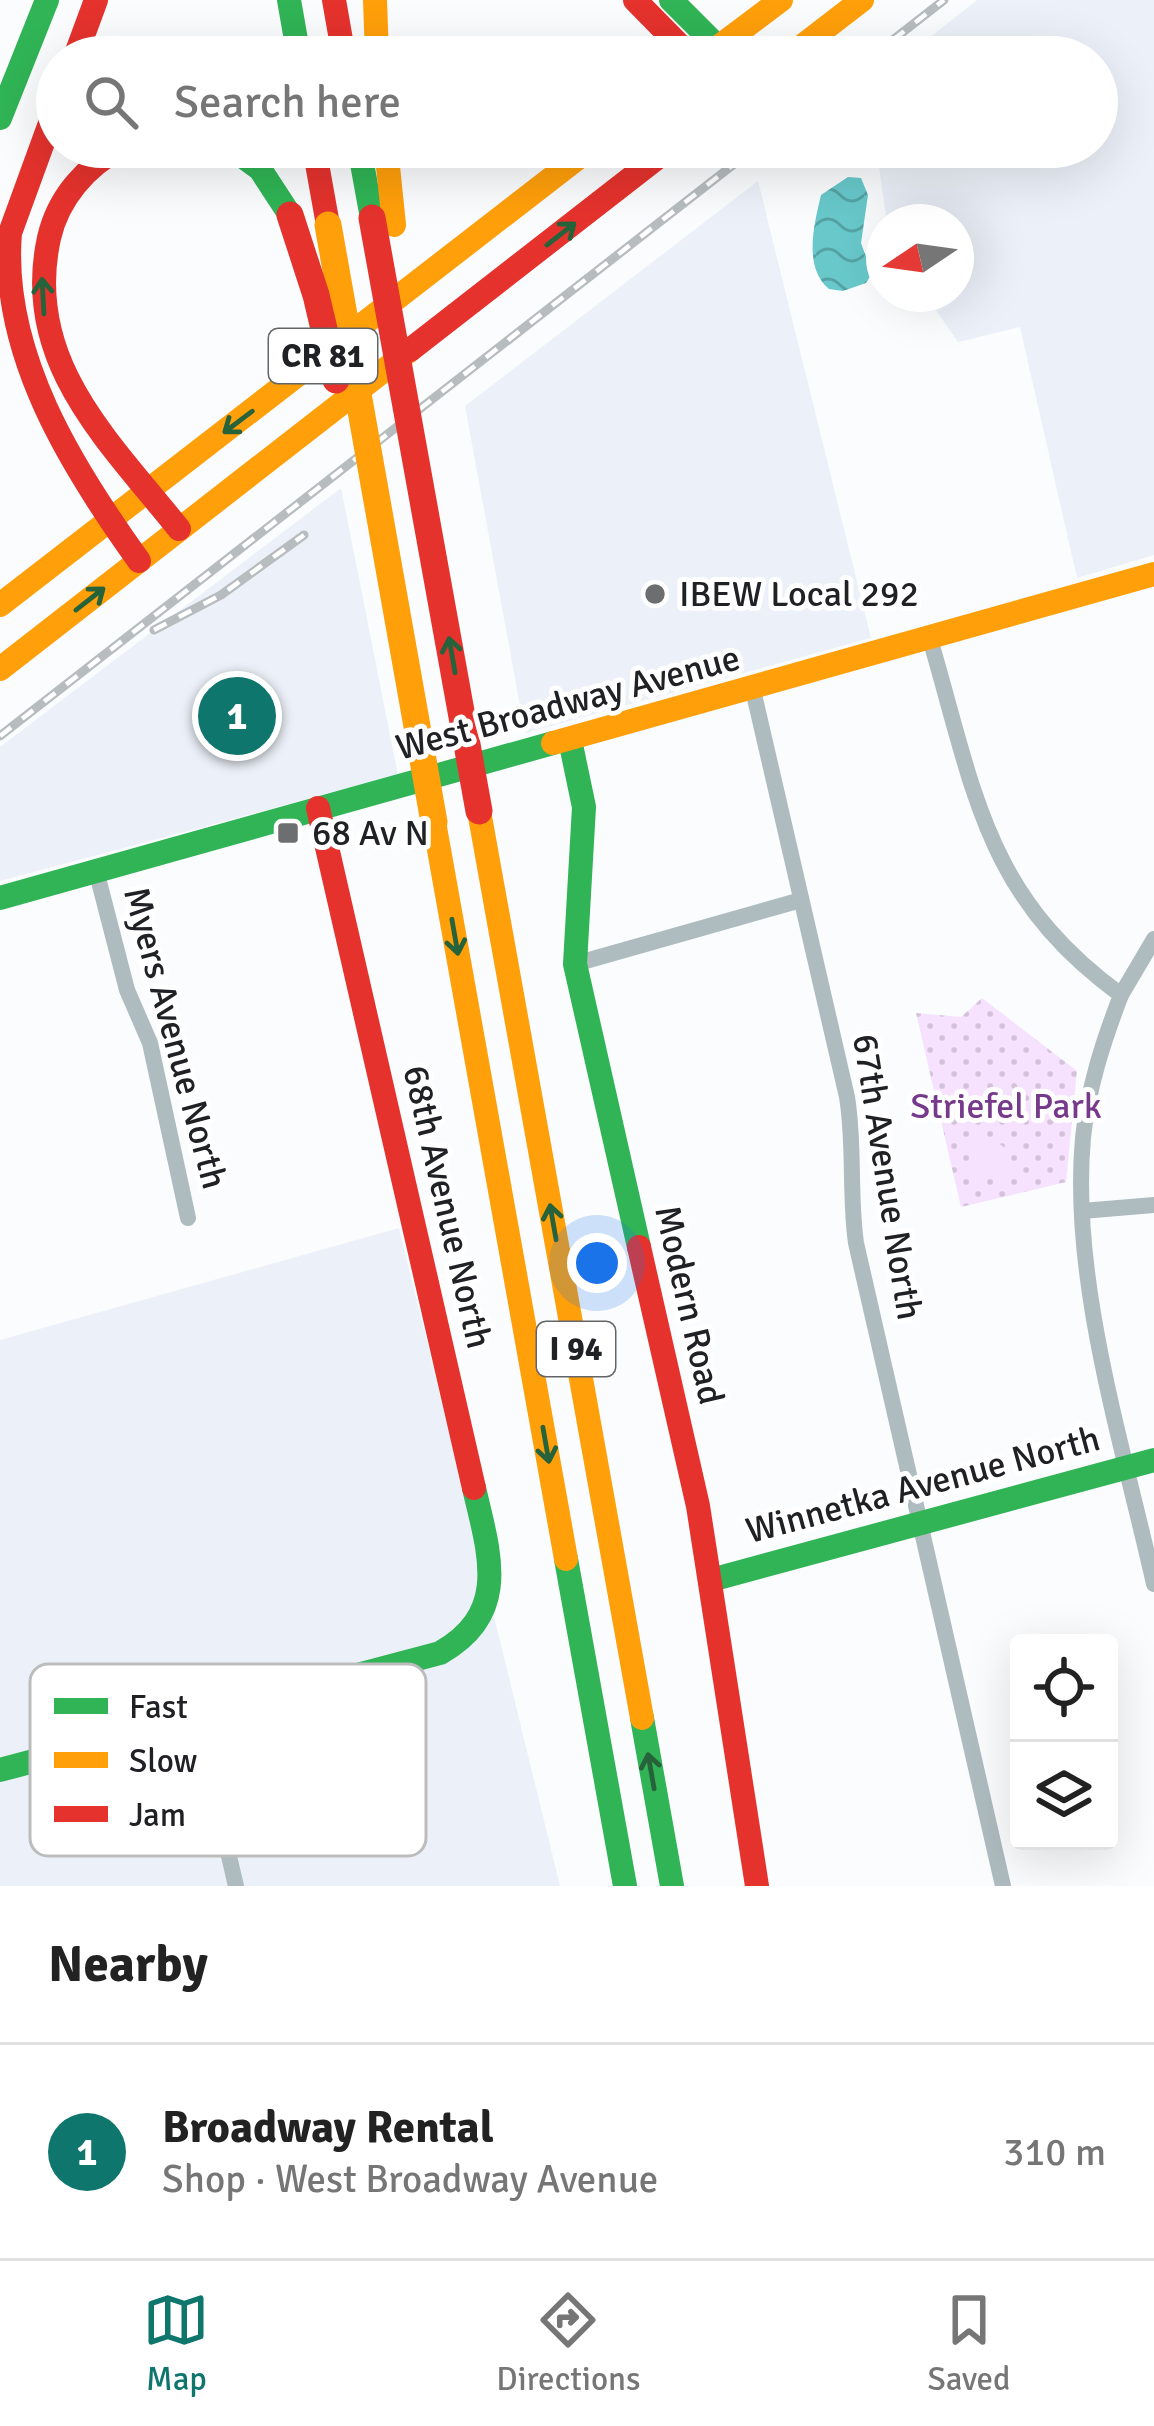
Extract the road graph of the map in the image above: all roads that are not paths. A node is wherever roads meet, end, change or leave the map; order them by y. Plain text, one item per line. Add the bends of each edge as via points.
1 (46, 0) edge
2 (96, 0) edge
3 (289, 0) edge
4 (334, 0) edge
5 (375, 0) edge
6 (635, 0) edge
7 (671, 0) edge
8 (781, 0) edge
9 (862, 0) edge
10 (83, 36) edge
11 (295, 36) edge
12 (340, 36) edge
13 (376, 36) edge
14 (670, 36) edge
15 (702, 36) edge
16 (738, 36) edge
17 (815, 36) edge
18 (0, 118) edge
19 (36, 163) edge
20 (90, 168) edge
21 (259, 168) edge
22 (318, 168) edge
23 (365, 168) edge
24 (385, 168) edge
25 (565, 168) edge
26 (644, 168) edge
27 (382, 222) junction
28 (148, 489) junction
29 (108, 519) junction
30 (179, 530) junction
31 (139, 561) junction
32 (1154, 574) edge
33 (0, 605) edge
34 (930, 638) junction
35 (0, 669) edge
36 (409, 683) junction
37 (753, 690) junction
38 (569, 740) junction
39 (319, 808) junction
40 (97, 874) junction
41 (0, 898) edge
42 (801, 900) junction
43 (1154, 939) edge
44 (575, 964) junction
45 (1121, 995) junction
46 (1154, 1205) edge
47 (1082, 1210) junction
48 (188, 1219) dead end
49 (1141, 1464) edge
50 (921, 1523) junction
51 (712, 1580) junction
52 (1154, 1583) edge
53 (400, 1664) edge
54 (30, 1762) edge
55 (0, 1770) edge
56 (229, 1856) edge
57 (236, 1886) edge
58 (625, 1886) edge
59 (672, 1886) edge
60 (757, 1886) edge
61 (1004, 1886) edge

1 - 18 main road
2 - 10 main road
3 - 11 main road
4 - 12 main road
5 - 13 main road
6 - 14 main road
7 - 15 main road
8 - 16 main road
9 - 17 main road
19 - 29 main road via 9,238 3,329 31,406
28 -> 20 main road via 79,405 44,318 47,241 62,202
21 - 36 main road, bridge via 290,215 316,295
22 - 36 main road, I 94, bridge
23 - 27 main road
24 - 27 main road
25 -> 28 main road, CR 81
30 -> 26 main road, CR 81
59 -> 27 main road, I 94, bridge
28 - 29 main road, CR 81
28 - 30 main road
29 - 31 main road
29 - 33 main road, CR 81
30 - 31 main road, CR 81
35 -> 31 main road, CR 81
32 - 34 main road, West Broadway Avenue
34 - 37 main road, West Broadway Avenue
34 - 45 street via 995,852 1037,920
36 -> 58 main road, I 94, bridge
37 - 38 main road, West Broadway Avenue
37 - 42 street, 67th Avenue North
38 - 39 main road, West Broadway Avenue
38 - 44 main road, Modern Road via 584,807
39 - 40 main road, West Broadway Avenue
39 - 53 main road, 68th Avenue North via 489,1553 491,1588 479,1621 457,1646
40 - 41 main road, West Broadway Avenue
40 - 48 street, Myers Avenue North via 127,990 150,1043
42 - 44 street
42 - 50 street, 67th Avenue North via 853,1133 856,1243
43 - 45 street
44 - 51 main road, Modern Road
45 - 47 street via 1090,1089
46 - 47 street
47 - 49 street via 1085,1265
49 - 50 main road, Winnetka Avenue North
49 - 52 street
50 - 51 main road, Winnetka Avenue North
50 - 61 street, 67th Avenue North
51 - 60 main road, Modern Road
54 - 55 main road
56 - 57 street

